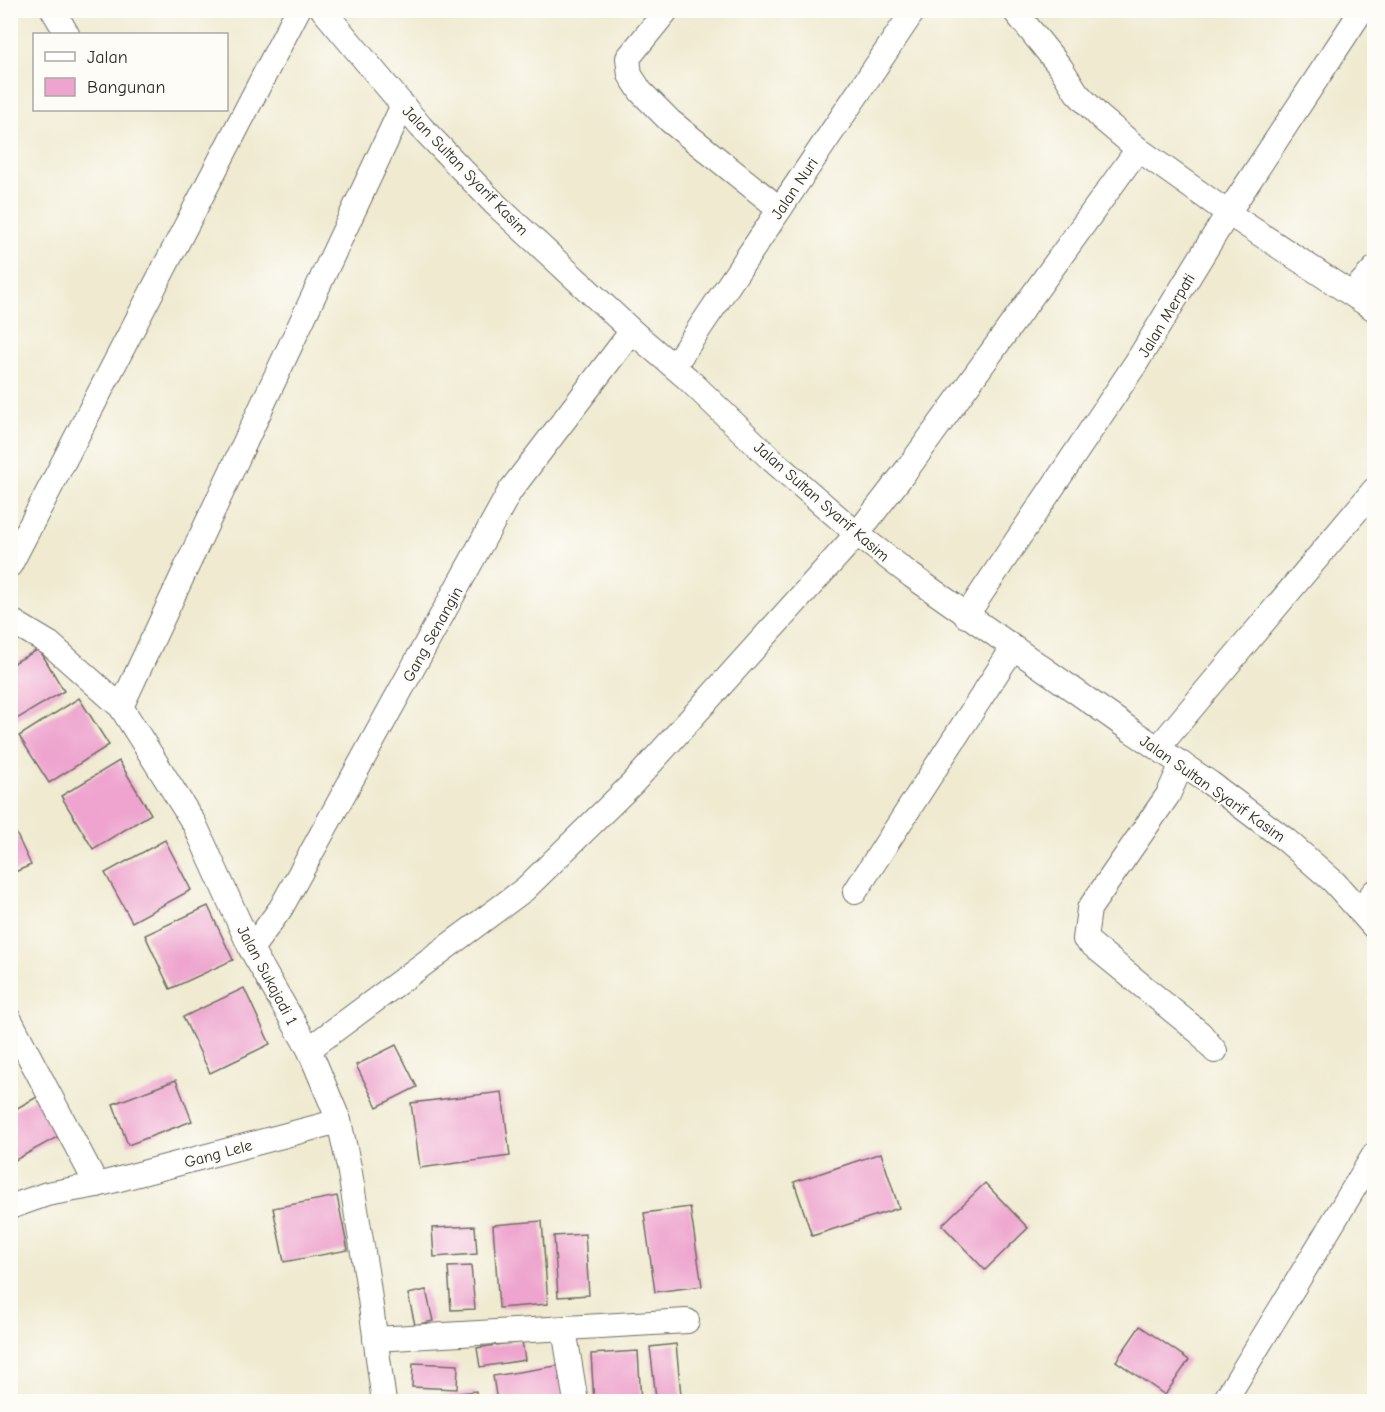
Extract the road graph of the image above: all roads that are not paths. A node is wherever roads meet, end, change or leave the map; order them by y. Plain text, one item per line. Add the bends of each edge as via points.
1 (53, 10) edge
2 (298, 10) edge
3 (323, 10) edge
4 (667, 10) edge
5 (914, 10) edge
6 (1014, 10) edge
7 (1362, 10) edge
8 (66, 33) edge
9 (403, 105) junction
10 (1138, 149) junction
11 (780, 209) junction
12 (1227, 213) junction
13 (1374, 269) edge
14 (1352, 293) junction
15 (1374, 309) edge
16 (632, 331) junction
17 (674, 366) junction
18 (1374, 490) edge
19 (857, 534) junction
20 (10, 565) edge
21 (966, 616) junction
22 (10, 620) edge
23 (1013, 648) junction
24 (121, 707) junction
25 (1158, 748) junction
26 (1182, 764) junction
27 (855, 892) dead end
28 (1374, 892) edge
29 (1367, 919) edge
30 (252, 949) junction
31 (10, 1020) edge
32 (309, 1050) junction
33 (1215, 1051) dead end
34 (339, 1121) junction
35 (1374, 1155) edge
36 (97, 1185) junction
37 (10, 1207) edge
38 (687, 1322) dead end
39 (564, 1329) junction
40 (375, 1339) junction
41 (384, 1401) edge
42 (576, 1401) edge
43 (1224, 1401) edge

1 - 8 street
2 - 20 street
3 - 9 street, Jalan Sultan Syarif Kasim
4 - 11 street via 628,57 630,75 641,92 670,120
5 - 11 street, Jalan Nuri
6 - 10 street via 1077,93
7 - 12 street, Jalan Merpati
9 - 16 street, Jalan Sultan Syarif Kasim via 495,204
9 - 24 street
10 - 12 street
10 - 19 street
11 - 17 street, Jalan Nuri
12 - 14 street
12 - 21 street, Jalan Merpati via 1136,363
13 - 14 street
14 - 15 street
16 - 17 street, Jalan Sultan Syarif Kasim
16 - 30 street, Gang Senangin via 510,491 281,908
17 - 19 street, Jalan Sultan Syarif Kasim
18 - 25 street
19 - 21 street, Jalan Sultan Syarif Kasim
19 - 32 street via 632,784 525,889
21 - 23 street, Jalan Sultan Syarif Kasim
22 - 24 street, Jalan Sukajadi 1 via 50,644
23 - 25 street, Jalan Sultan Syarif Kasim
23 - 27 street
24 - 30 street, Jalan Sukajadi 1 via 195,825
25 - 26 street, Jalan Sultan Syarif Kasim
26 - 29 street, Jalan Sultan Syarif Kasim via 1286,840 1334,882
26 - 33 street via 1168,795 1089,909 1085,939 1200,1033
28 - 29 street
30 - 32 street, Jalan Sukajadi 1
31 - 36 street
32 - 34 street, Jalan Sukajadi 1
34 - 36 street, Gang Lele
34 - 40 street, Jalan Sukajadi 1
35 - 43 street
36 - 37 street, Gang Lele via 47,1194
38 - 39 street
39 - 40 street
39 - 42 street
40 - 41 street, Jalan Sukajadi 1

